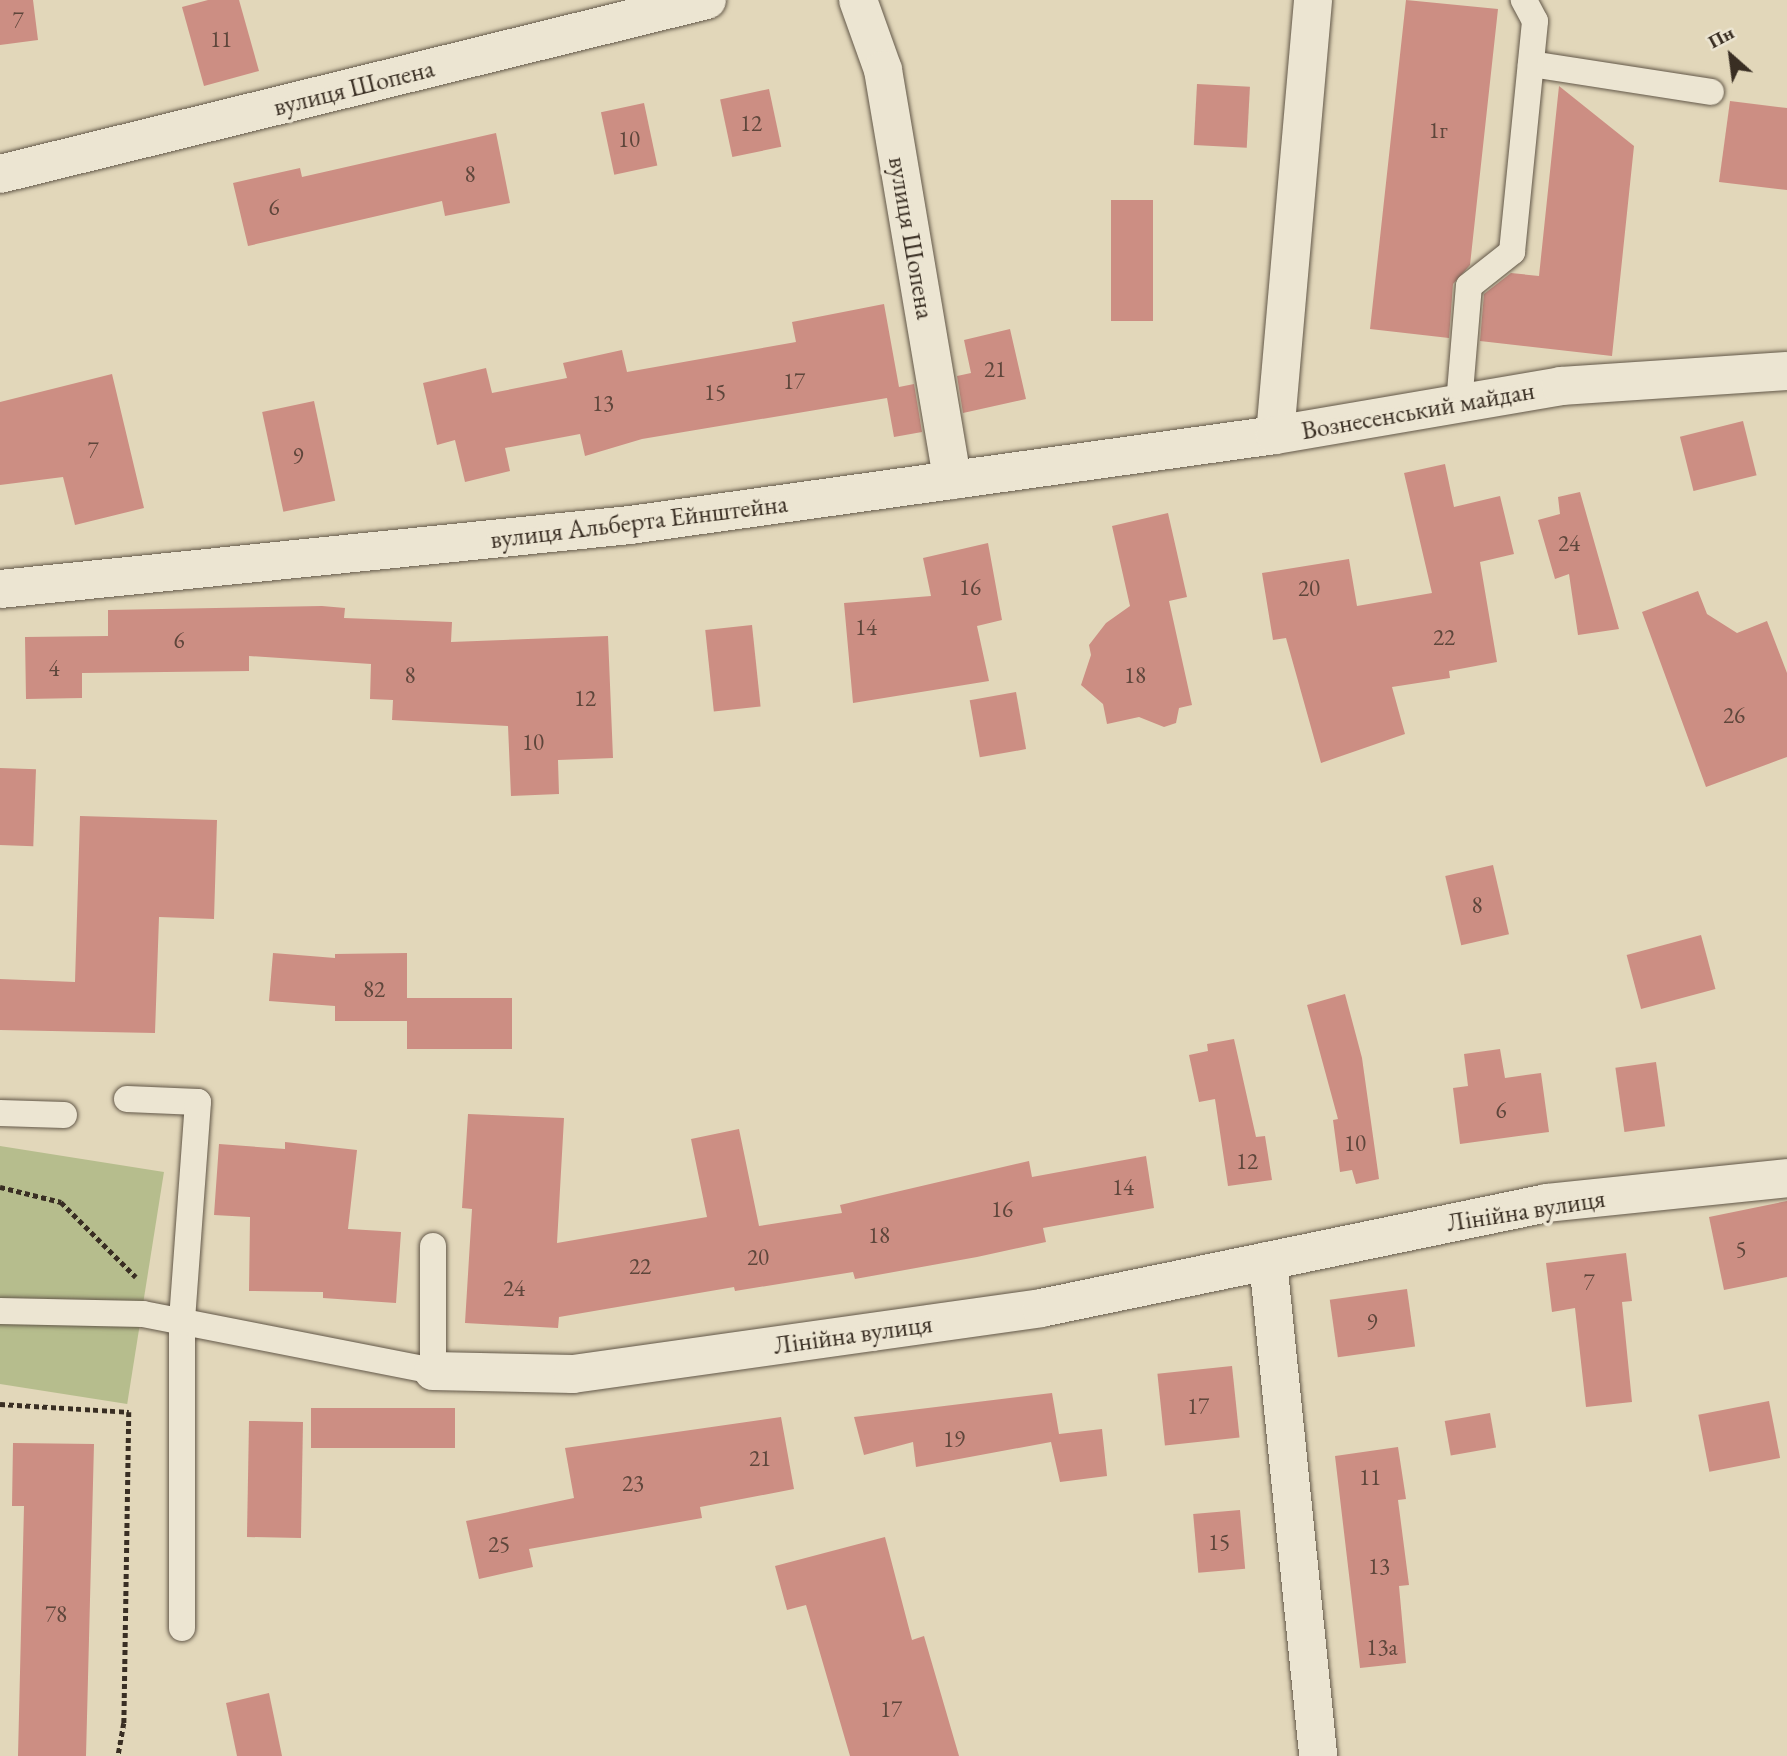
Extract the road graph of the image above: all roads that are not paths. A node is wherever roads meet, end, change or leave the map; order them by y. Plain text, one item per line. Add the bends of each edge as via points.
1 (707, 0) edge
2 (858, 0) edge
3 (1313, 0) edge
4 (1524, 0) edge
5 (1531, 64) junction
6 (1711, 92) dead end
7 (0, 174) edge
8 (1787, 371) edge
9 (1459, 404) junction
10 (1275, 435) junction
11 (952, 480) junction
12 (0, 589) edge
13 (127, 1099) dead end
14 (0, 1114) edge
15 (64, 1115) dead end
16 (1787, 1178) edge
17 (433, 1246) dead end
18 (1268, 1261) junction
19 (0, 1311) edge
20 (182, 1322) junction
21 (433, 1371) junction
22 (182, 1628) dead end
23 (1318, 1756) edge

1 - 7 street, вулиця Шопена
2 - 11 street, вулиця Шопена via 883,70
3 - 10 street, Вознесенський майдан
4 - 5 lane via 1535,20
5 - 6 lane
5 - 9 lane via 1512,252 1469,286
8 - 9 street, Вознесенський майдан via 1561,386
9 - 10 street, Вознесенський майдан
10 - 11 street, вулиця Альберта Ейнштейна
11 - 12 street, вулиця Альберта Ейнштейна via 603,528
13 - 20 lane via 198,1102
14 - 15 lane
16 - 18 street, Лінійна вулиця via 1547,1203
17 - 21 lane
18 - 21 street, Лінійна вулиця via 1041,1308 573,1374
18 - 23 street
19 - 20 lane via 143,1314
20 - 21 lane
20 - 22 lane

